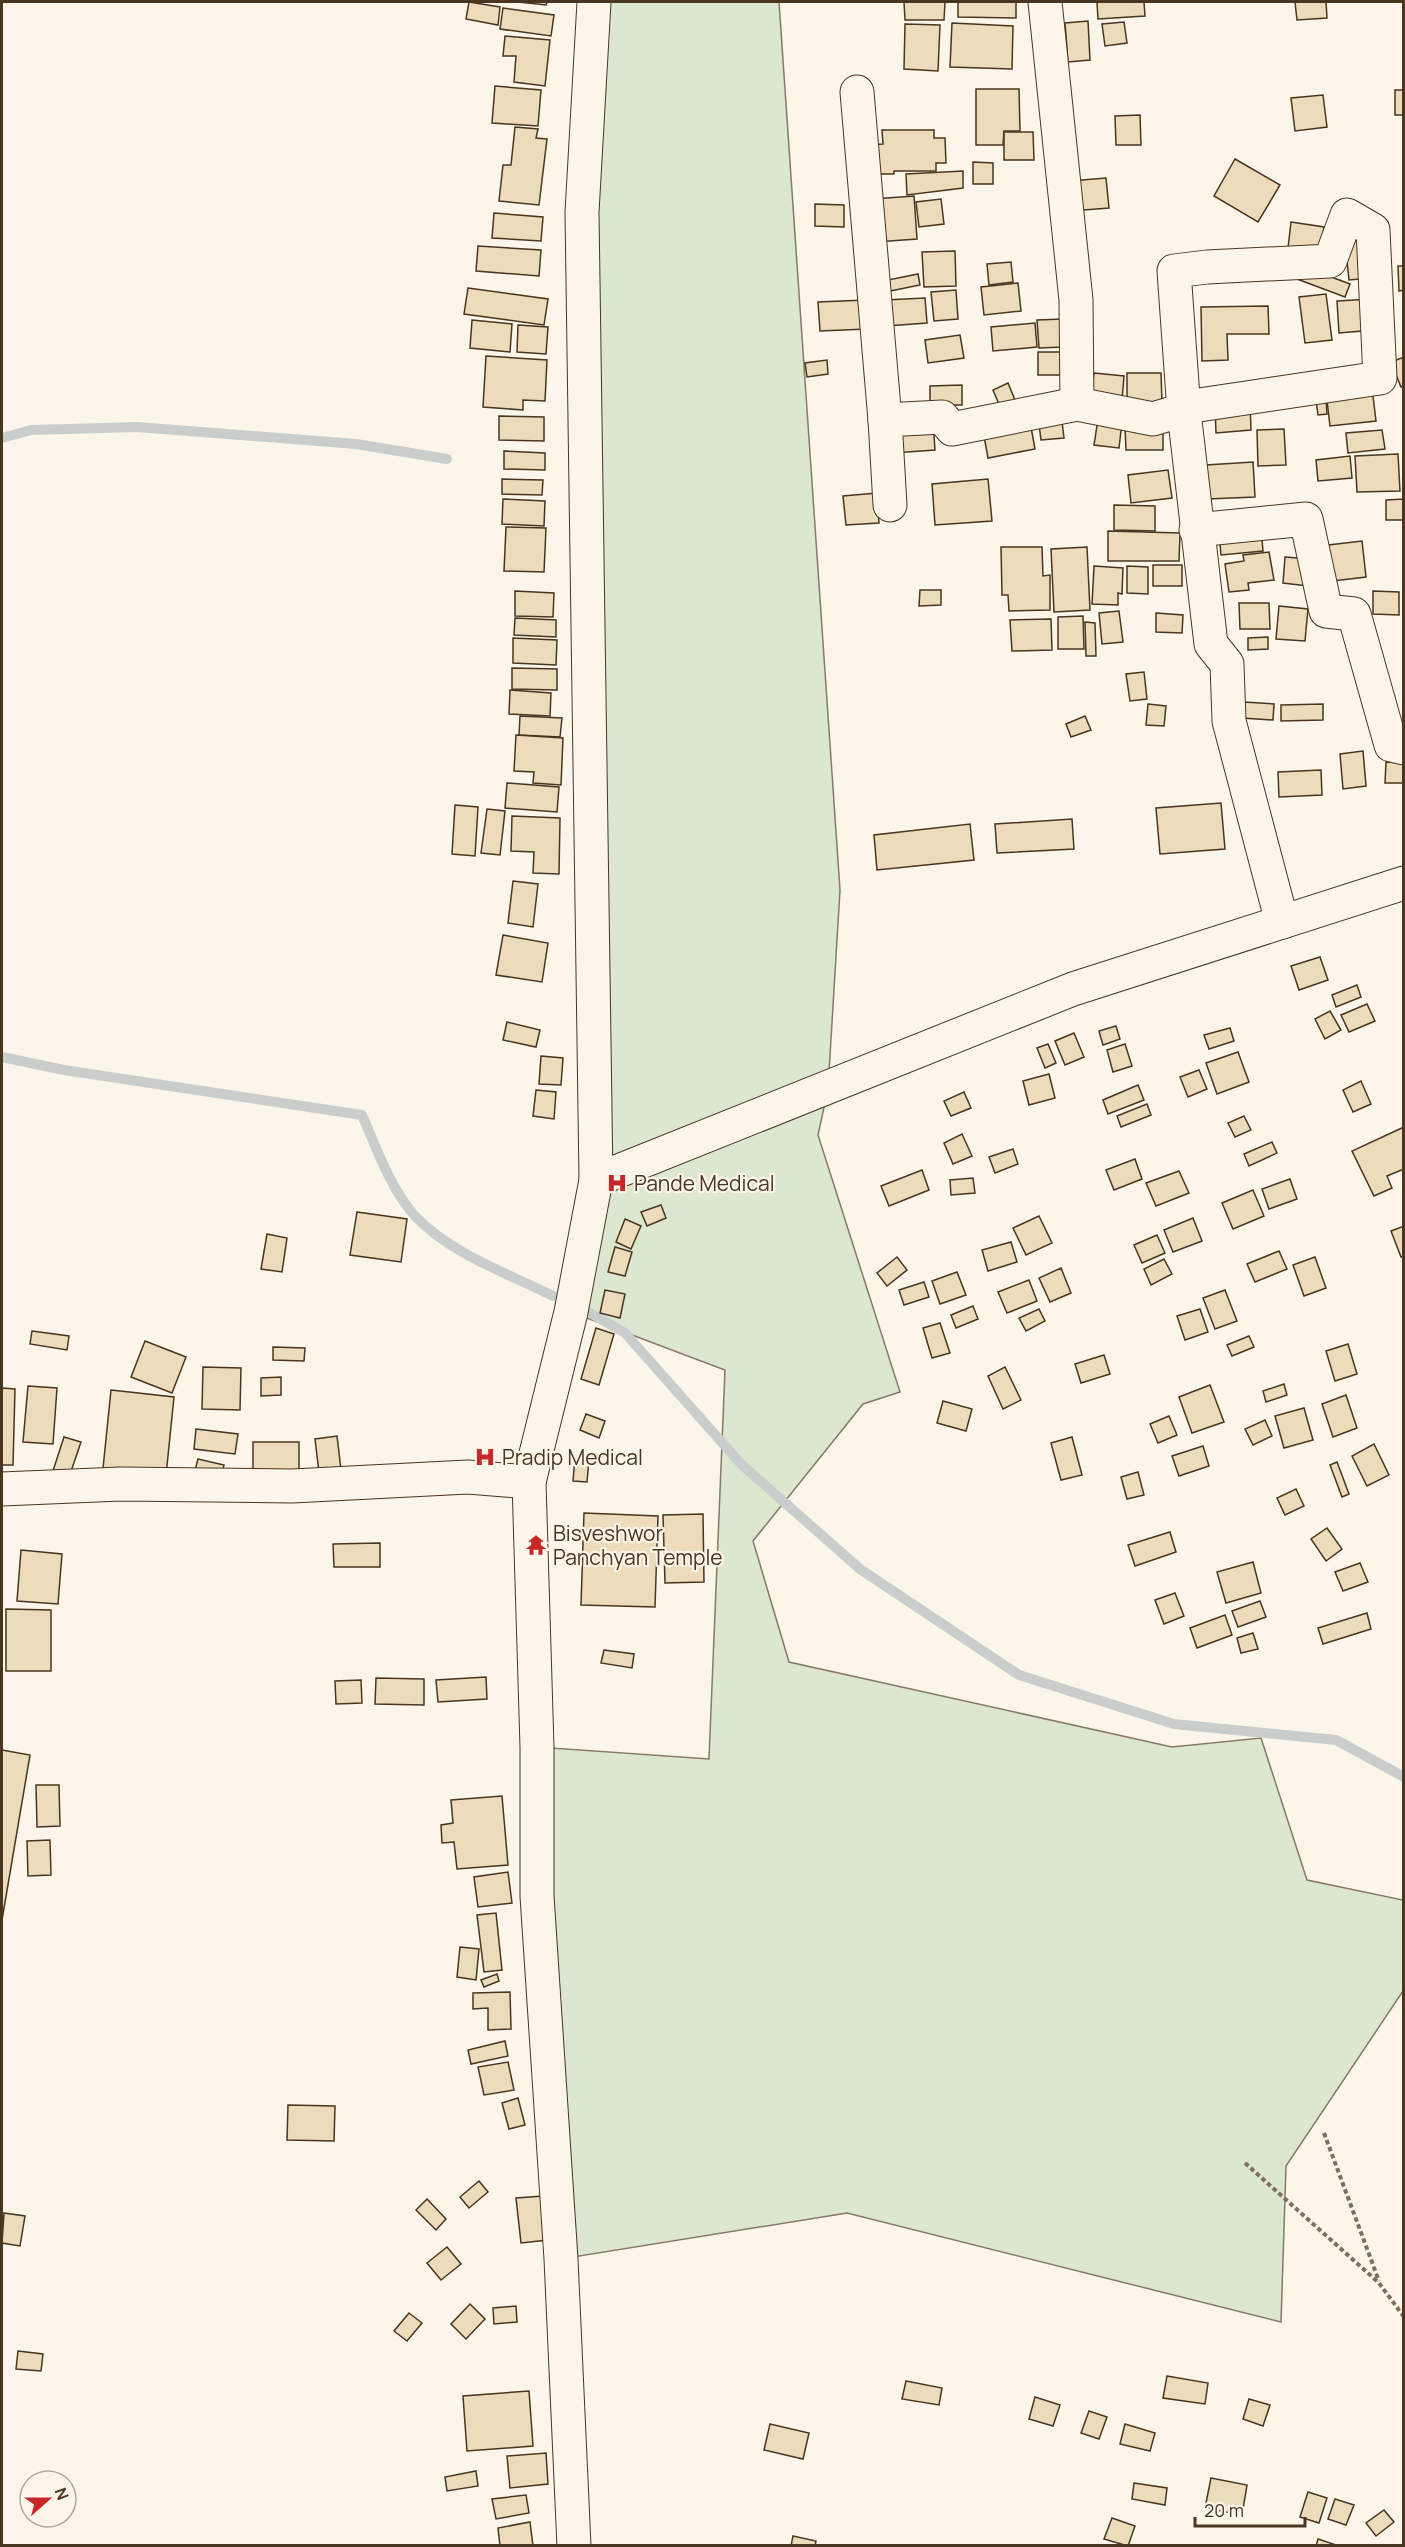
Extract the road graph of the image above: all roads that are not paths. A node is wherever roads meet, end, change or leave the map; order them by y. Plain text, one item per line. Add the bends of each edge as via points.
1 (594, 2) edge
2 (1045, 2) edge
3 (857, 92) dead end
4 (1077, 404) junction
5 (1184, 412) junction
6 (885, 420) junction
7 (890, 505) dead end
8 (1196, 530) junction
9 (1404, 748) edge
10 (1404, 882) edge
11 (1282, 922) junction
12 (596, 1180) junction
13 (529, 1482) junction
14 (2, 1489) edge
15 (574, 2546) edge

1 - 12 street via 582,212
2 - 4 street via 1076,300
3 - 6 street
4 - 5 street via 1153,419
4 - 6 street via 952,429 942,417
5 - 5 street via 1174,272 1330,261 1347,215 1373,230 1380,378 1199,405
5 - 8 street
6 - 7 street
8 - 9 street via 1306,519 1326,611 1354,614 1391,745
8 - 11 street via 1210,644 1227,664 1229,721
10 - 11 street
11 - 12 street via 1073,989
12 - 13 street via 571,1312
13 - 14 street via 468,1477 292,1486 120,1484
13 - 15 street via 537,1896 561,2259

